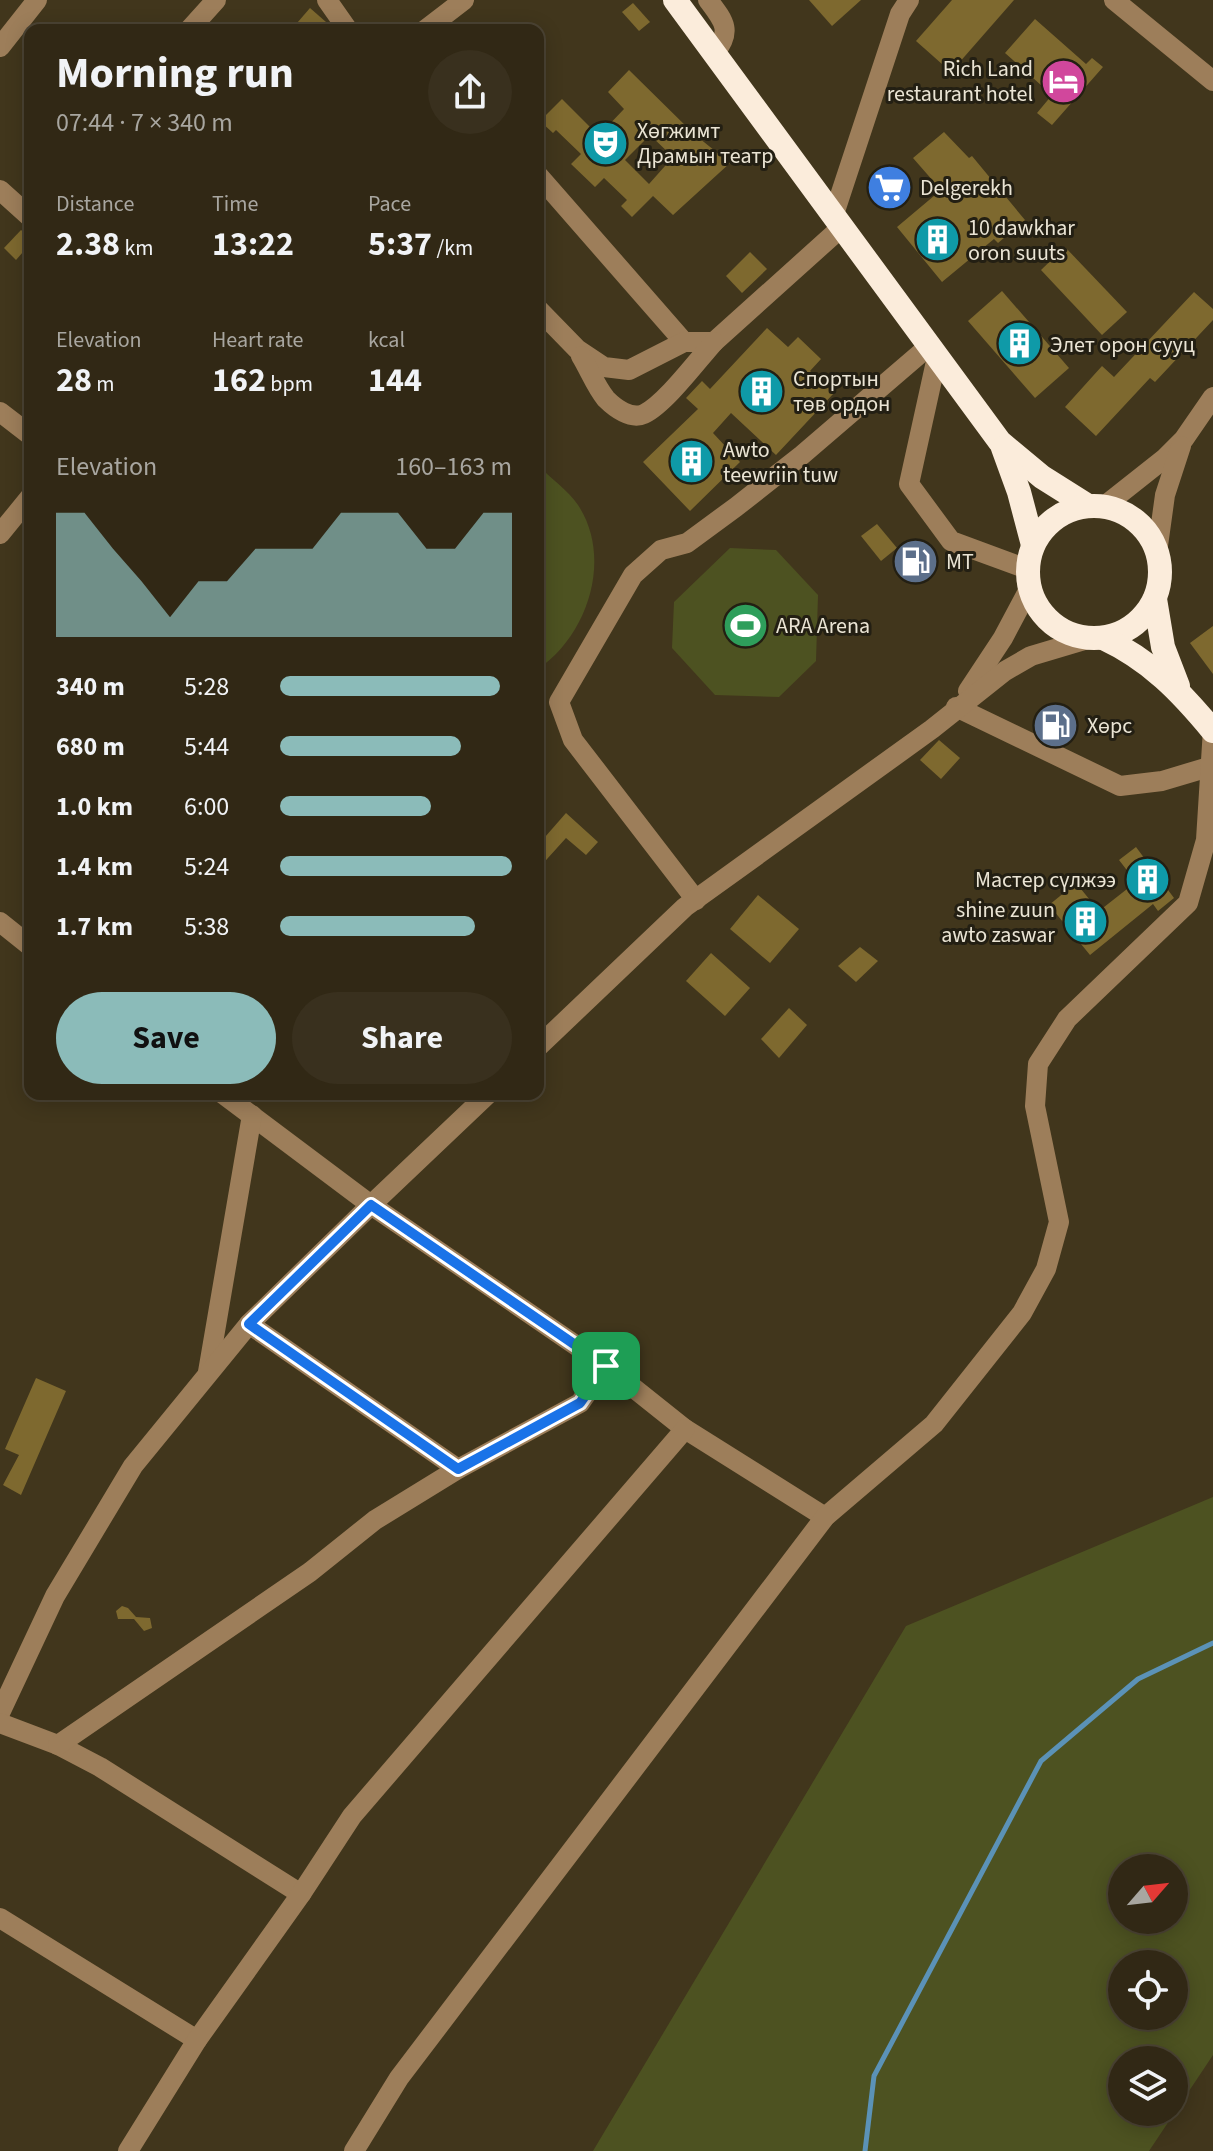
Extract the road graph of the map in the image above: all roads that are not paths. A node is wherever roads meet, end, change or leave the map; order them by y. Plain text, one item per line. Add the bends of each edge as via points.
1 (37, 0) edge
2 (216, 0) edge
3 (327, 0) edge
4 (464, 0) edge
5 (675, 0) edge
6 (708, 0) edge
7 (909, 0) edge
8 (1114, 0) edge
9 (194, 24) edge
10 (344, 24) edge
11 (433, 24) edge
12 (0, 47) edge
13 (714, 54) junction
14 (1213, 81) edge
15 (544, 182) edge
16 (0, 190) edge
17 (24, 212) edge
18 (838, 220) junction
19 (544, 315) edge
20 (684, 342) junction
21 (714, 342) junction
22 (577, 349) junction
23 (933, 351) junction
24 (1213, 397) edge
25 (0, 412) edge
26 (24, 430) edge
27 (1184, 439) junction
28 (1000, 442) junction
29 (24, 504) edge
30 (1096, 506) junction
31 (0, 534) edge
32 (1157, 553) junction
33 (1030, 568) junction
34 (1155, 599) junction
35 (1096, 638) junction
36 (1181, 691) junction
37 (956, 707) junction
38 (1213, 730) edge
39 (1212, 766) edge
40 (696, 900) junction
41 (0, 922) edge
42 (24, 941) edge
43 (544, 1041) edge
44 (231, 1100) edge
45 (482, 1100) edge
46 (252, 1115) junction
47 (371, 1205) junction
48 (249, 1324) junction
49 (606, 1366) junction
50 (208, 1372) junction
51 (685, 1429) junction
52 (458, 1469) junction
53 (825, 1517) junction
54 (0, 1713) edge
55 (0, 1723) edge
56 (58, 1745) junction
57 (301, 1894) junction
58 (0, 1918) edge
59 (197, 2040) junction
60 (128, 2151) edge
61 (354, 2151) edge

1 - 12 street
2 - 9 street
3 - 10 street
4 - 11 street
5 - 13 highway
6 - 13 street via 726,30
7 - 18 street via 900,14
8 - 14 street
13 - 18 highway
15 - 20 street
16 - 17 street
18 - 21 street
18 - 23 highway
19 - 22 street
20 - 21 street
20 - 22 street via 629,370 604,367
21 - 22 street via 665,397 645,414 633,416 607,399
23 - 28 highway
23 - 33 street via 909,484 951,541
23 - 40 street via 736,507 687,543 661,550 633,575 559,702 573,740
24 - 27 street
25 - 26 street
27 - 30 street via 1146,475
27 - 32 street via 1165,495
28 - 30 highway via 1042,477
28 - 33 highway via 1019,492
29 - 31 street
30 - 32 highway via 1137,522
30 - 33 highway via 1065,512 1046,526
32 - 34 highway
33 - 35 highway via 1038,608 1051,623 1068,634
33 - 37 street via 996,650
34 - 35 highway via 1125,631
34 - 36 highway via 1163,647
35 - 36 highway via 1145,660
35 - 37 street via 1031,656
36 - 38 highway
37 - 39 street via 1120,786 1162,781
37 - 40 street
38 - 39 street
39 - 53 street via 1206,840 1188,903 1067,1019 1038,1064 1035,1106 1059,1222 1046,1269 1022,1313 934,1424
40 - 43 street
41 - 42 street
44 - 46 street
45 - 47 street
46 - 47 street
46 - 50 street
47 - 48 street
47 - 49 street
48 - 50 street
48 - 52 street
49 - 51 street
49 - 52 street via 580,1403
50 - 54 street via 133,1466 55,1596
51 - 53 street
51 - 57 street via 352,1816
52 - 56 street via 375,1520 310,1572
53 - 61 street via 399,2078
55 - 56 street
56 - 57 street
57 - 59 street
58 - 59 street
59 - 60 street

